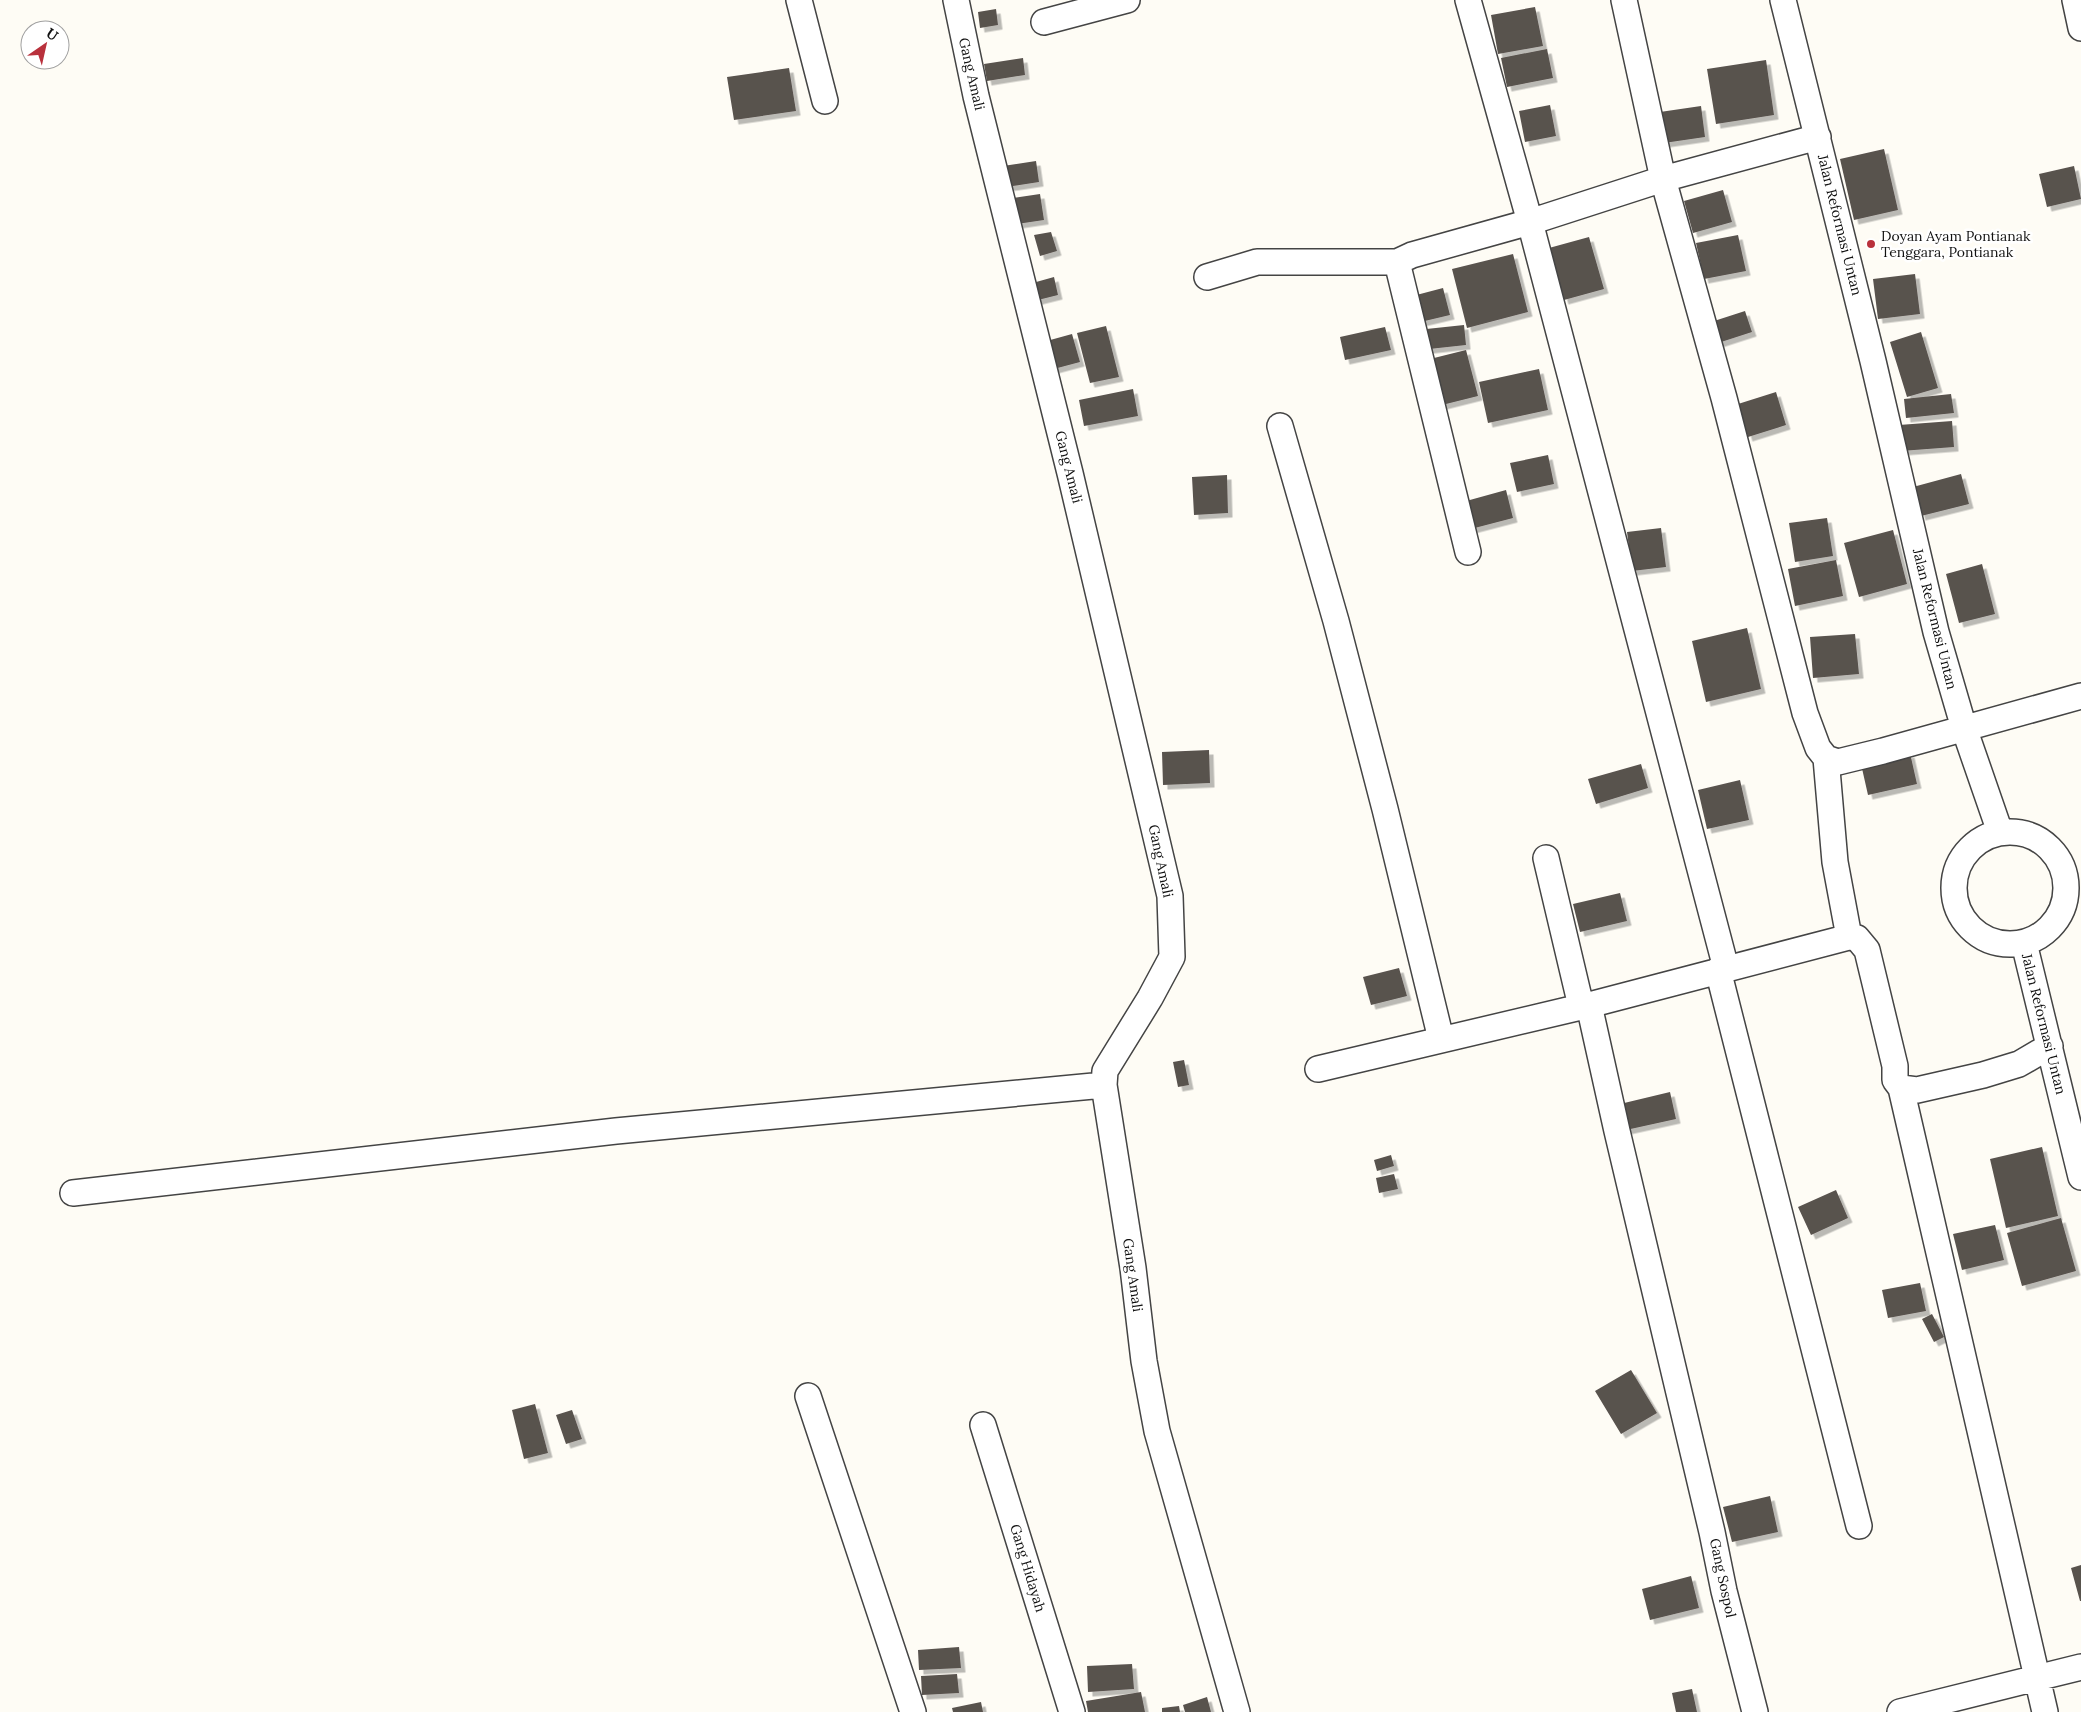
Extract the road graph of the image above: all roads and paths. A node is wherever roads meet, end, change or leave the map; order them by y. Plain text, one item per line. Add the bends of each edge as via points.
1 (798, 0) edge
2 (956, 0) edge
3 (1128, 0) edge
4 (1468, 0) edge
5 (1624, 0) edge
6 (1784, 0) edge
7 (2076, 0) edge
8 (1044, 22) dead end
9 (2081, 28) edge
10 (825, 101) dead end
11 (1818, 137) junction
12 (1663, 179) junction
13 (1530, 222) junction
14 (1397, 262) junction
15 (1207, 276) dead end
16 (1280, 426) dead end
17 (1468, 552) dead end
18 (2081, 696) edge
19 (1964, 728) junction
20 (1826, 758) junction
21 (2000, 832) junction
22 (1546, 858) dead end
23 (1849, 937) junction
24 (2024, 943) junction
25 (1722, 969) junction
26 (1585, 1006) junction
27 (1441, 1039) junction
28 (2050, 1046) junction
29 (1318, 1069) dead end
30 (1104, 1085) junction
31 (1901, 1088) junction
32 (2081, 1177) edge
33 (73, 1193) dead end
34 (808, 1396) dead end
35 (983, 1425) dead end
36 (1859, 1526) dead end
37 (2081, 1667) edge
38 (2037, 1678) junction
39 (913, 1712) edge
40 (1072, 1712) edge
41 (1237, 1712) edge
42 (1755, 1712) edge
43 (1900, 1712) edge
44 (2045, 1712) edge

1 - 10 street
2 - 30 street, Gang Amali via 976,96 1070,473 1170,896 1172,957 1105,1070
3 - 8 street
4 - 13 street
5 - 12 street
6 - 11 street, Jalan Reformasi Untan
7 - 9 street
11 - 12 street
11 - 19 street, Jalan Reformasi Untan via 1936,632
12 - 13 street
12 - 20 street via 1805,713 1818,748
13 - 14 street
13 - 25 street
14 - 15 street via 1257,262
14 - 17 street
16 - 27 street via 1339,631
18 - 19 street
19 - 20 street via 1838,762
19 - 21 street, Jalan Reformasi Untan
20 - 23 street via 1835,862
21 - 24 street, Jalan Reformasi Untan via 2021,832 2042,840 2057,856 2066,876 2066,898 2059,918 2044,934
21 - 24 street via 1978,840 1962,856 1954,877 1954,900 1963,921 1980,936 2002,944
22 - 26 street, Gang Sospol
23 - 25 street
23 - 31 street via 1857,938 1867,950 1893,1057 1895,1080
24 - 28 street, Jalan Reformasi Untan
25 - 26 street
25 - 36 street
26 - 27 street
26 - 42 street, Gang Sospol
27 - 29 street
28 - 31 street via 2019,1064 1983,1075 1917,1090
28 - 32 street, Jalan Reformasi Untan
30 - 33 street via 616,1131
30 - 41 street, Gang Amali via 1157,1431
31 - 38 street
34 - 39 street
35 - 40 street, Gang Hidayah
37 - 38 street
38 - 43 street
38 - 44 street

